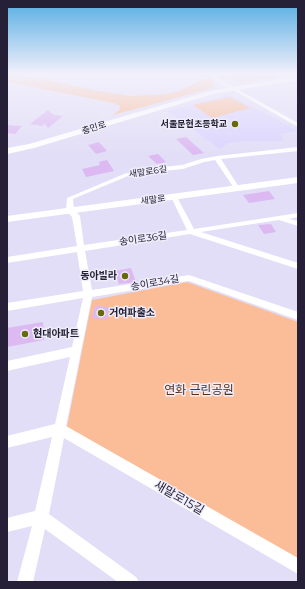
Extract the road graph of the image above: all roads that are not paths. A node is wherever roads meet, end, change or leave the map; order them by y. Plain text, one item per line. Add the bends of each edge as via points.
1 (184, 101) edge
2 (255, 101) edge
3 (298, 125) edge
4 (298, 149) edge
5 (7, 151) edge
6 (217, 158) junction
7 (298, 180) edge
8 (236, 187) junction
9 (174, 197) junction
10 (70, 210) junction
11 (298, 215) edge
12 (278, 218) junction
13 (7, 219) edge
14 (298, 224) edge
15 (192, 232) junction
16 (81, 248) junction
17 (7, 260) edge
18 (298, 266) edge
19 (88, 295) junction
20 (7, 308) edge
21 (298, 316) edge
22 (76, 351) junction
23 (7, 366) edge
24 (60, 429) junction
25 (7, 442) edge
26 (41, 517) junction
27 (7, 525) edge
28 (298, 566) edge
29 (25, 582) edge
30 (131, 582) edge

1 - 5 street, 충민로
2 - 3 street
4 - 6 street, 새말로6길
6 - 8 street
6 - 10 street, 새말로6길 via 183,167 126,175 70,198
7 - 8 street, 새말로
8 - 9 street, 새말로
9 - 10 street, 새말로
9 - 15 street
10 - 13 street, 새말로
10 - 16 street via 76,216
11 - 12 street, 송이로36길
12 - 14 street, 송이로36길
12 - 15 street, 송이로36길
15 - 16 street, 송이로36길
15 - 18 street
16 - 17 street, 송이로36길
16 - 19 street
19 - 20 street, 송이로34길
19 - 21 street, 송이로34길 via 189,278
19 - 22 street
22 - 23 street
22 - 24 street
24 - 25 street
24 - 26 street
24 - 28 street, 새말로15길
26 - 27 street
26 - 29 street
26 - 30 street

